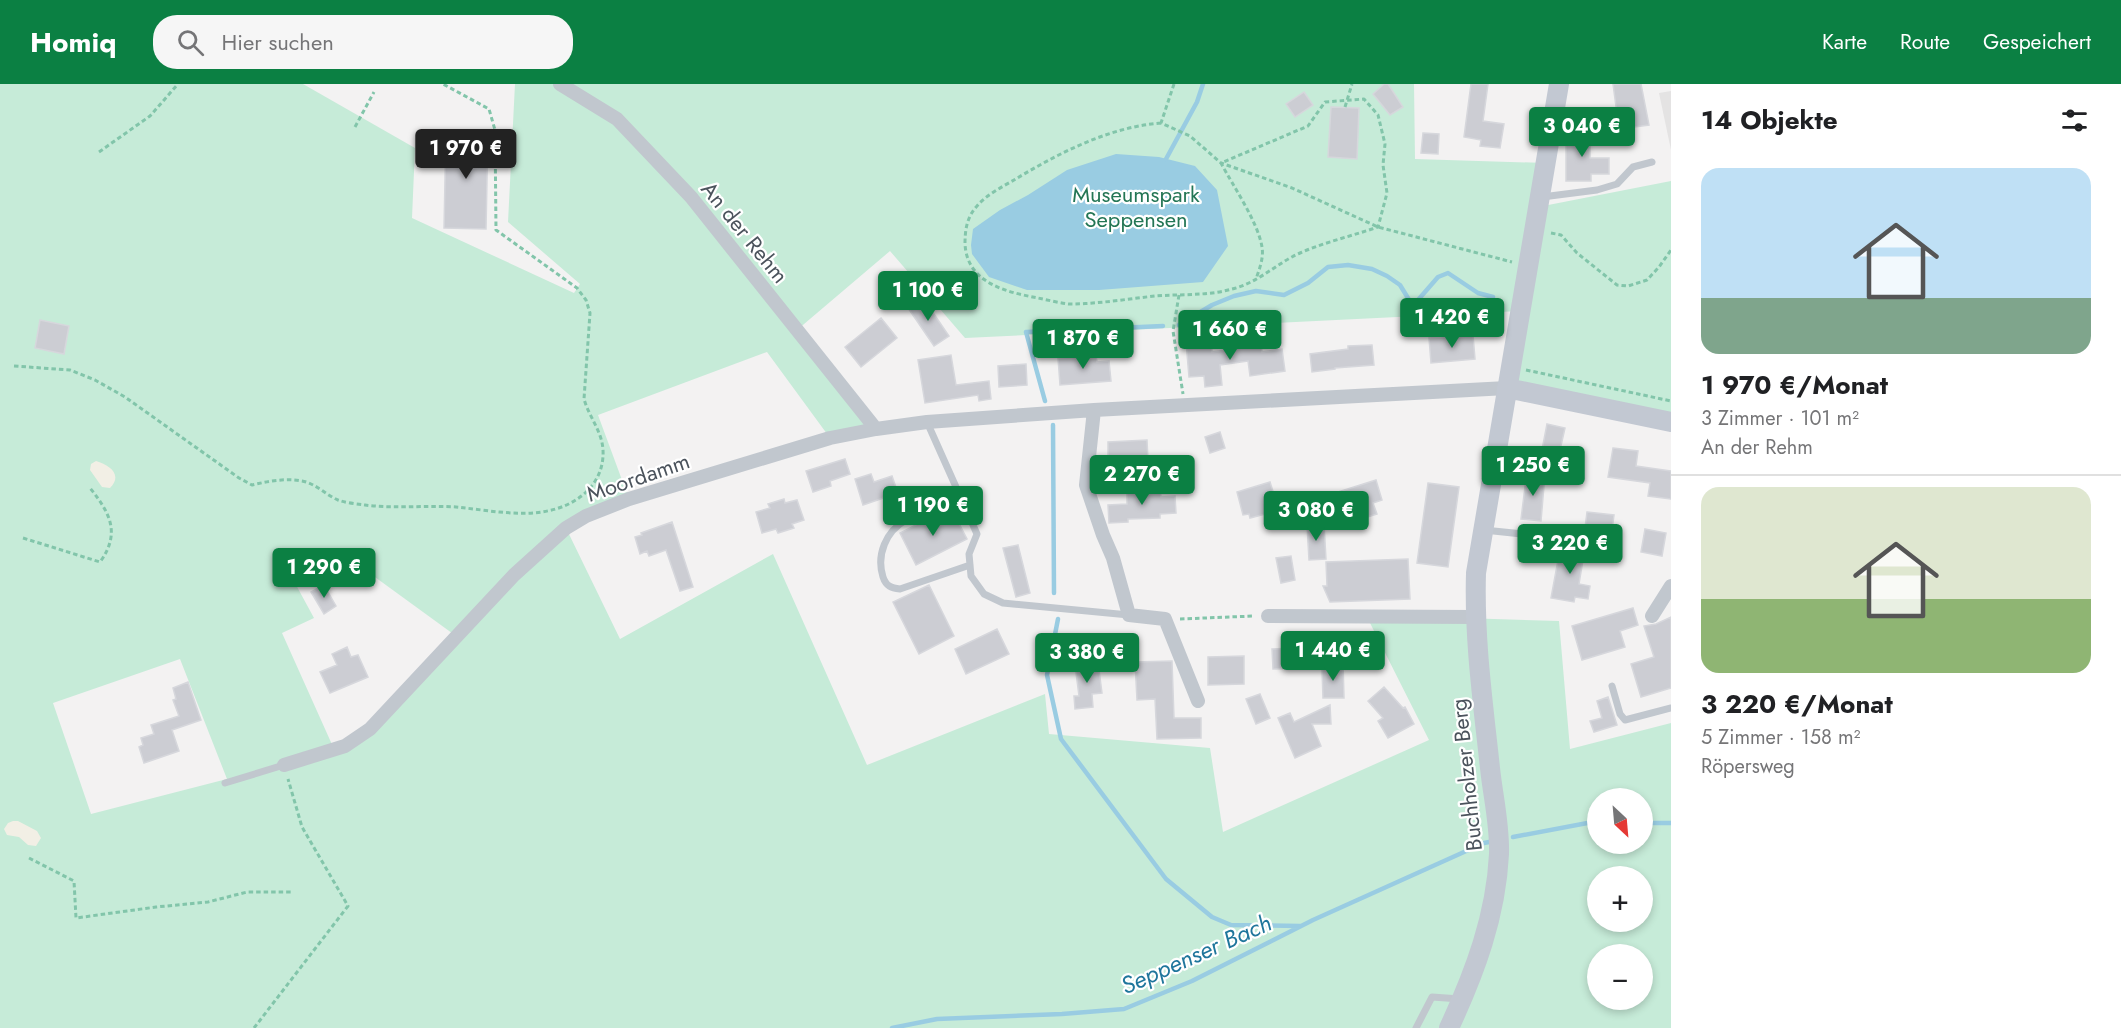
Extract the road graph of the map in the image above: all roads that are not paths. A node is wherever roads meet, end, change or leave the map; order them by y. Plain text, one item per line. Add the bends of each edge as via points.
1 (560, 84) edge
2 (1558, 84) edge
3 (1652, 162) dead end
4 (1539, 198) junction
5 (1507, 388) junction
6 (1094, 410) junction
7 (927, 422) junction
8 (1671, 422) edge
9 (876, 429) junction
10 (956, 487) junction
11 (1484, 530) junction
12 (1580, 540) dead end
13 (970, 565) junction
14 (1670, 592) edge
15 (1129, 615) junction
16 (1268, 616) road end
17 (1652, 616) dead end
18 (1475, 617) junction
19 (1612, 686) dead end
20 (1197, 701) dead end
21 (1671, 708) edge
22 (284, 765) joint
23 (225, 783) dead end
24 (1463, 999) junction
25 (1416, 1028) edge
26 (1449, 1028) edge

1 - 9 street, An der Rehm via 617,119 691,197
2 - 4 main road, Buchholzer Berg
3 - 4 lane via 1633,167 1617,184
4 - 5 main road, Buchholzer Berg
5 - 6 street, Moordamm
5 - 8 main road
5 - 11 main road, Buchholzer Berg
6 - 7 street, Moordamm
6 - 15 street via 1086,485
7 - 9 street, Moordamm
7 - 10 lane
9 - 22 street, Moordamm via 819,441 629,499 586,516 566,528 514,575 370,729 345,746
10 - 13 lane via 976,534 969,554
10 - 13 lane via 943,503 895,528 884,543 880,564 886,584 900,589
11 - 12 lane
11 - 18 main road, Buchholzer Berg via 1476,573
13 - 15 lane via 971,576 984,594 1003,603
14 - 17 street
15 - 20 street via 1165,619
16 - 18 street
18 - 24 main road, Buchholzer Berg via 1499,853 1484,941
19 - 21 lane via 1625,720
22 - 23 lane
24 - 25 lane via 1432,997
24 - 26 main road, Buchholzer Berg

